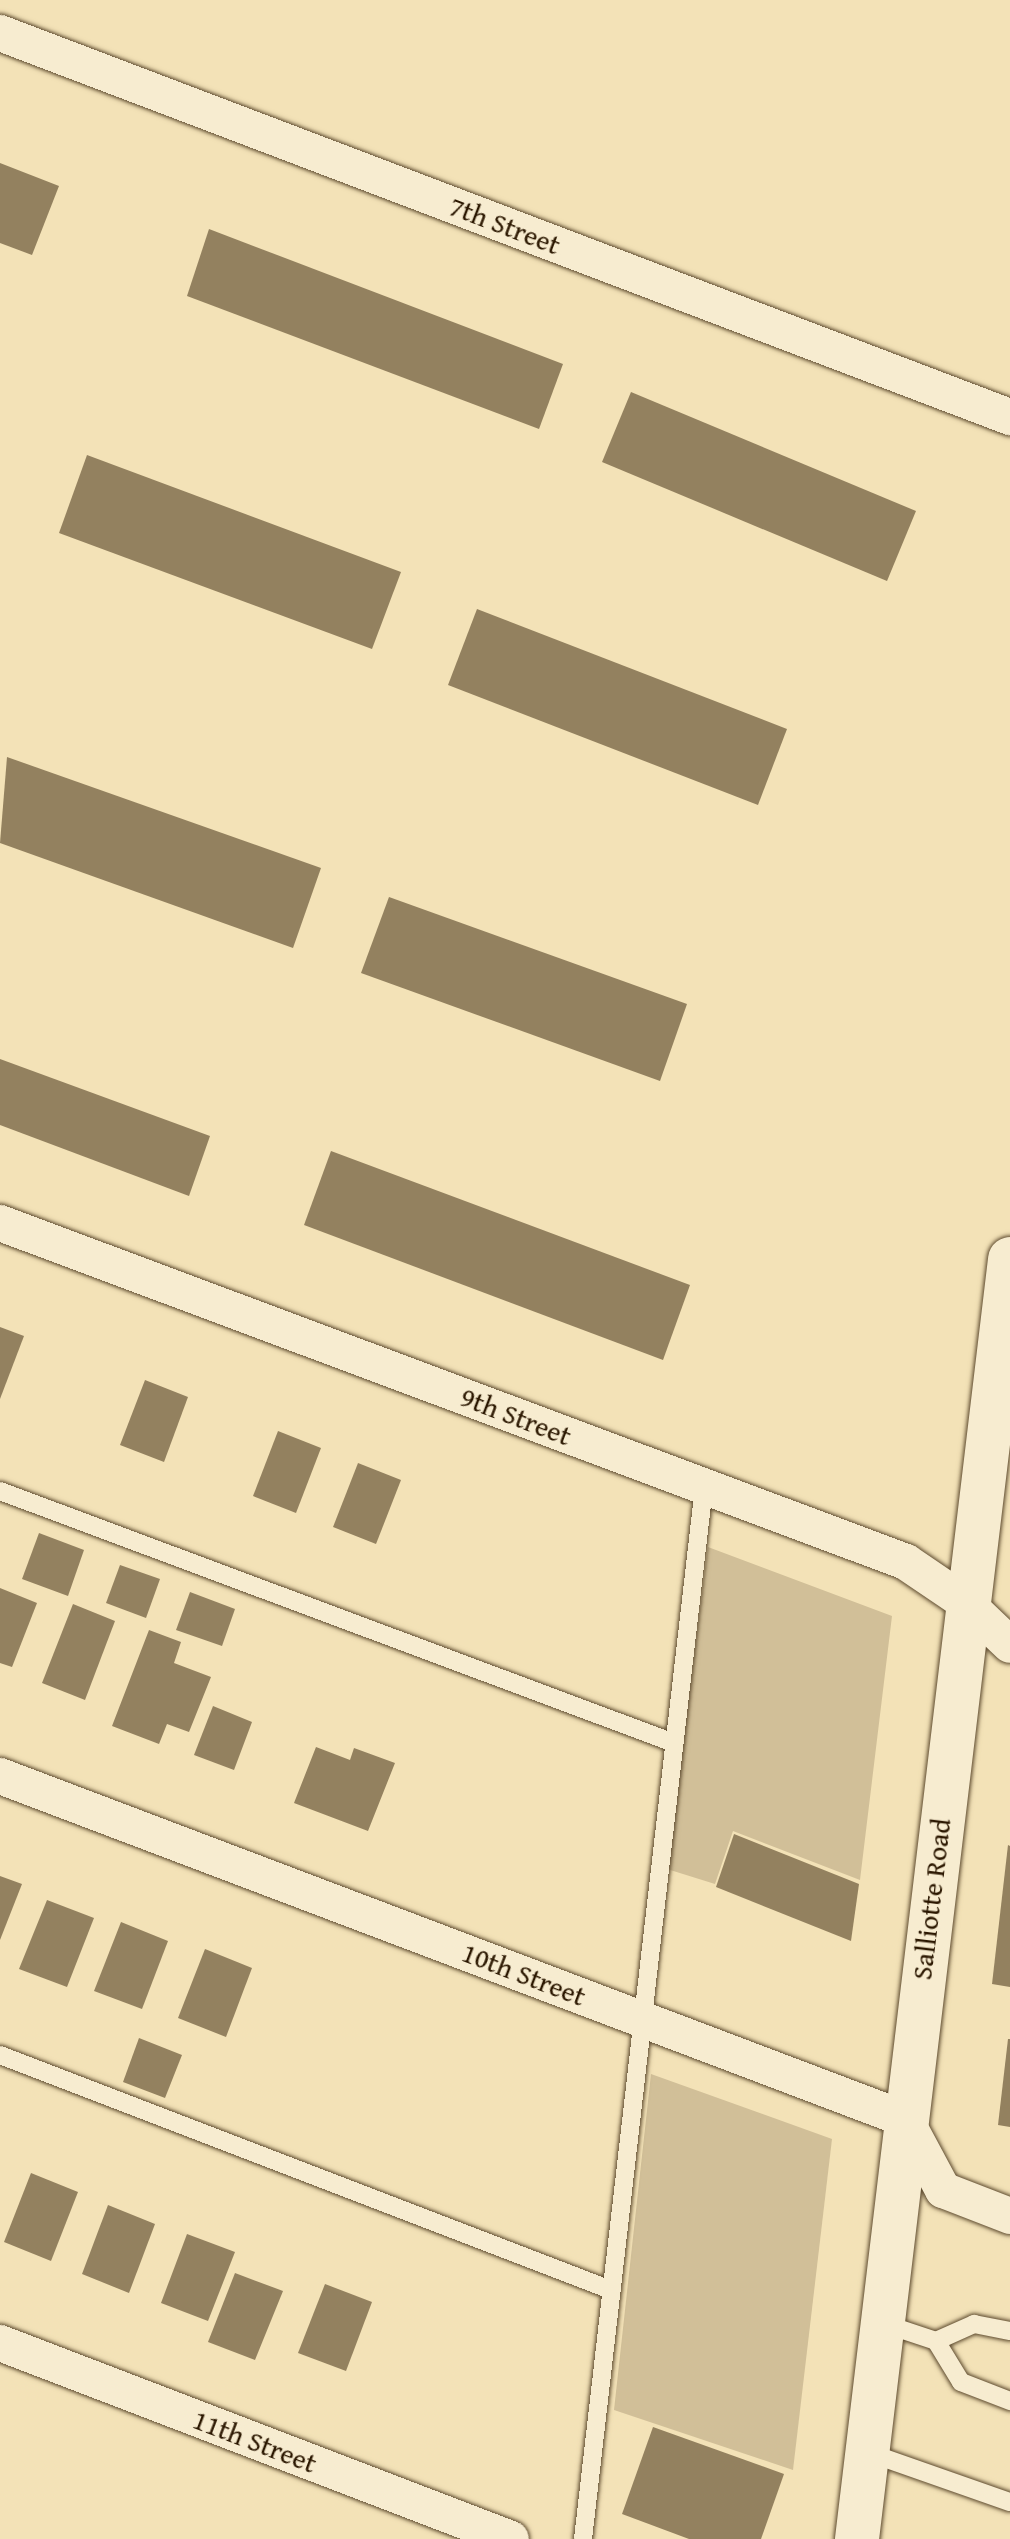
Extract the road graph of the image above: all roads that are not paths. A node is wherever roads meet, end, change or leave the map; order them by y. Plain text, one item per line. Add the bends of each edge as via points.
1 (0, 33) edge
2 (1010, 417) edge
3 (0, 1223) edge
4 (1010, 1259) edge
5 (1002, 1383) edge
6 (704, 1487) junction
7 (0, 1491) edge
8 (965, 1602) junction
9 (1010, 1645) edge
10 (674, 1743) junction
11 (0, 1776) edge
12 (643, 2019) junction
13 (0, 2055) edge
14 (905, 2119) junction
15 (1010, 2216) edge
16 (611, 2290) junction
17 (882, 2323) junction
18 (1010, 2331) edge
19 (936, 2341) junction
20 (0, 2343) edge
21 (1010, 2401) edge
22 (867, 2452) junction
23 (1010, 2502) edge
24 (511, 2539) edge
25 (583, 2539) edge
26 (857, 2539) edge

1 - 2 street, 7th Street
3 - 6 street, 9th Street
4 - 5 street, Salliotte Road
5 - 8 street, Salliotte Road
6 - 8 street, 9th Street via 906,1562
6 - 10 lane
7 - 10 lane
8 - 9 street, 9th Street
8 - 14 street, Salliotte Road
10 - 12 lane
11 - 12 street, 10th Street
12 - 14 street, 10th Street
12 - 16 lane
13 - 16 lane
14 - 15 street via 943,2190
14 - 17 street, Salliotte Road
16 - 25 lane
17 - 19 lane
17 - 22 street, Salliotte Road
18 - 19 lane via 974,2324
19 - 21 lane via 961,2382
20 - 24 street, 11th Street
22 - 23 lane
22 - 26 street, Salliotte Road

